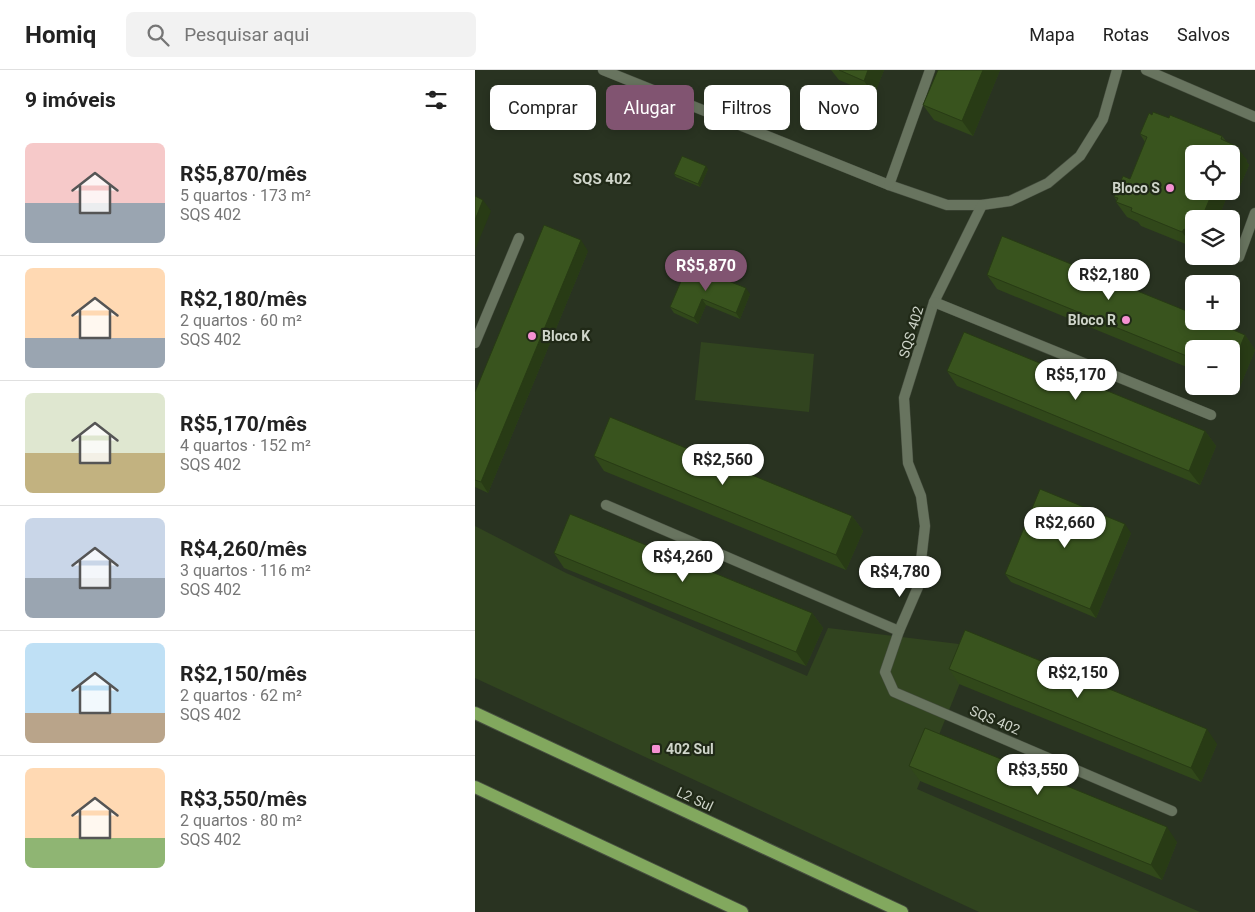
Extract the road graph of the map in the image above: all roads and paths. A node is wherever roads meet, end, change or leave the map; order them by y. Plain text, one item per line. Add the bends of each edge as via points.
1 (603, 70) edge
2 (930, 70) edge
3 (1117, 70) edge
4 (1146, 70) edge
5 (1255, 117) edge
6 (889, 184) junction
7 (982, 206) junction
8 (1255, 213) edge
9 (519, 238) dead end
10 (1240, 254) edge
11 (934, 302) junction
12 (475, 343) edge
13 (1211, 415) dead end
14 (606, 505) dead end
15 (899, 631) junction
16 (475, 713) edge
17 (475, 787) edge
18 (1172, 811) dead end
19 (742, 912) edge
20 (902, 912) edge

1 - 6 street
2 - 6 street
3 - 7 street via 1103,119 1080,156 1048,183 1010,201
4 - 5 street
6 - 7 street via 947,205
7 - 11 street, SQS 402
8 - 10 street
9 - 12 street
11 - 13 street, SQS 402
11 - 15 street, SQS 402 via 905,398 908,463 921,496 925,526 918,587
14 - 15 street
15 - 18 street, SQS 402 via 885,672 894,692
16 - 20 main road, L2 Sul
17 - 19 main road

